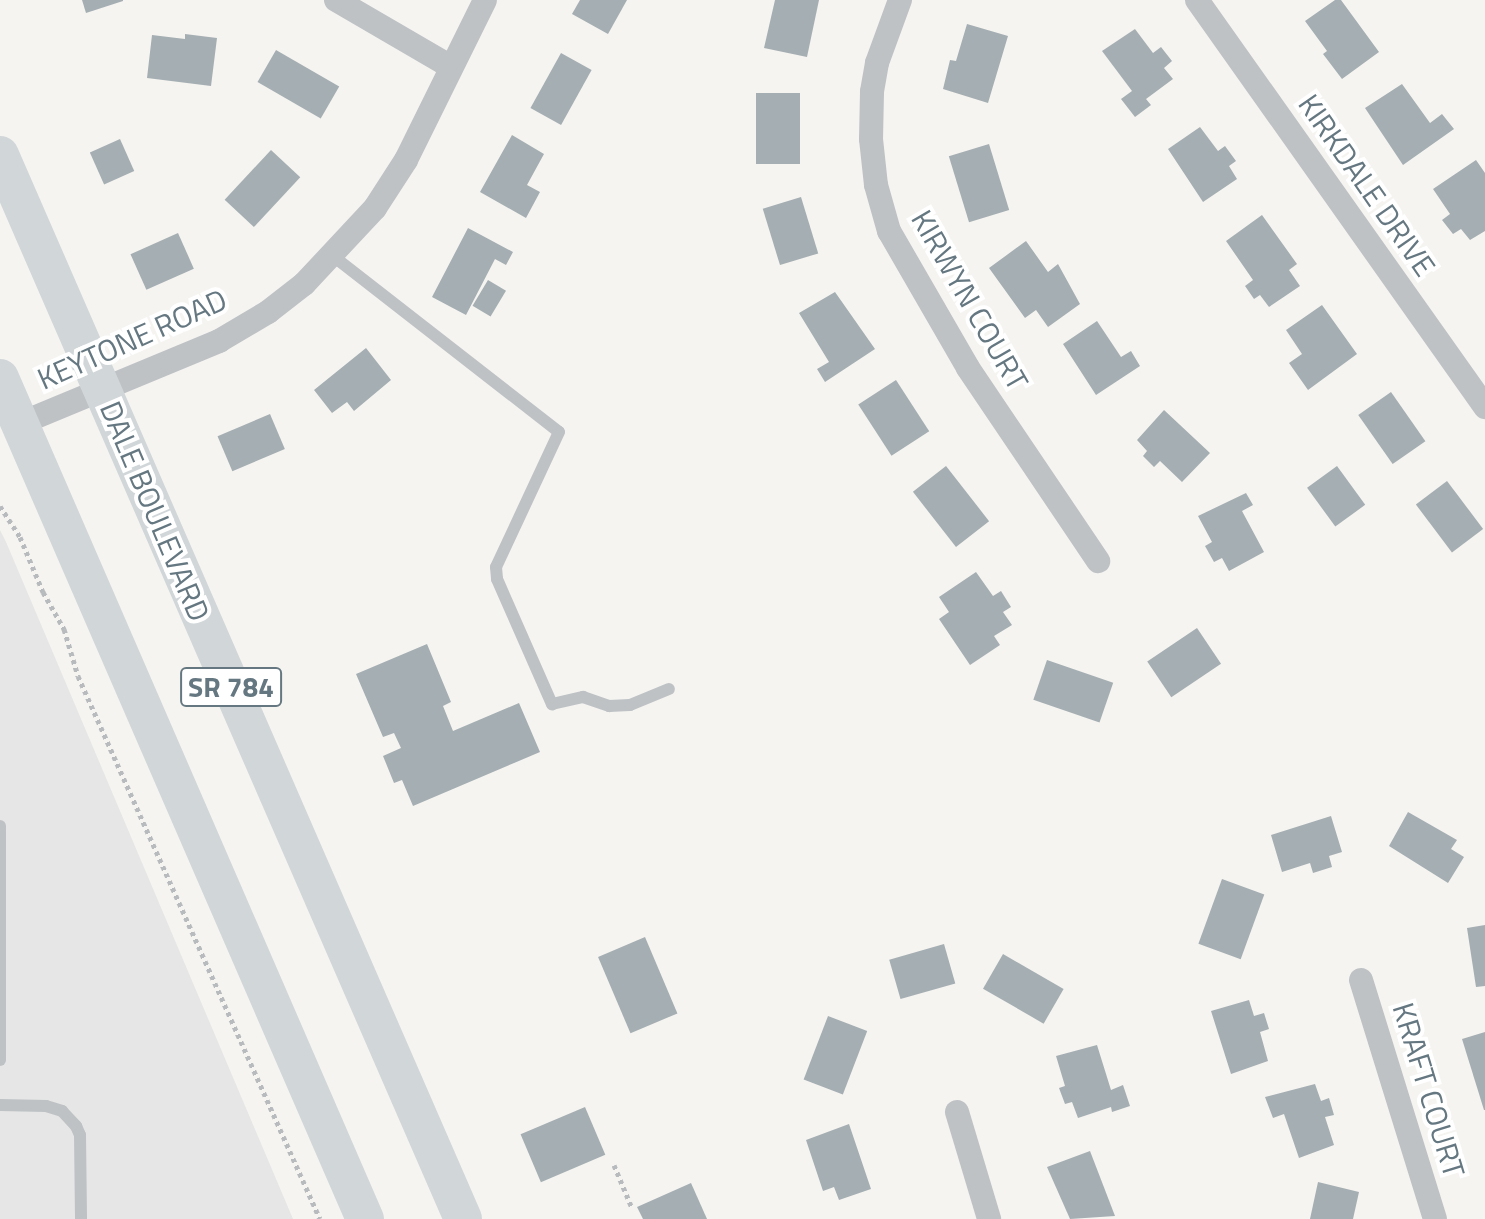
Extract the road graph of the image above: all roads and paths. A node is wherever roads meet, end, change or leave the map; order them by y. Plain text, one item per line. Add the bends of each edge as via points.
1 (336, 0) edge
2 (485, 0) edge
3 (900, 0) edge
4 (1197, 0) edge
5 (451, 67) junction
6 (0, 155) edge
7 (333, 256) junction
8 (0, 378) edge
9 (101, 388) junction
10 (1485, 407) edge
11 (14, 426) junction
12 (0, 506) edge
13 (1098, 561) dead end
14 (669, 689) dead end
15 (0, 826) edge
16 (1361, 980) dead end
17 (0, 1060) edge
18 (0, 1105) edge
19 (957, 1112) dead end
20 (614, 1165) dead end
21 (632, 1208) dead end
22 (81, 1219) edge
23 (320, 1219) edge
24 (365, 1219) edge
25 (463, 1219) edge
26 (989, 1219) edge
27 (1435, 1219) edge

1 - 5 street
2 - 5 street, KEYTONE ROAD
3 - 13 street, KIRWYN COURT via 872,92 876,185 889,231 968,368
4 - 10 street, KIRKDALE DRIVE
5 - 7 street, KEYTONE ROAD via 406,160 375,208
6 - 9 main road, DALE BOULEVARD / SR 784
7 - 9 street, KEYTONE ROAD via 268,312 219,341
7 - 14 lane via 559,432 496,567 552,704 583,697 609,706 630,705
8 - 11 main road, SR 784
9 - 11 street, KEYTONE ROAD
9 - 25 main road, DALE BOULEVARD / SR 784
11 - 24 main road, SR 784
12 - 23 path via 64,629 78,676
15 - 17 lane
16 - 27 street, KRAFT COURT
18 - 22 lane via 46,1106 62,1111 76,1126
19 - 26 street
20 - 21 path

